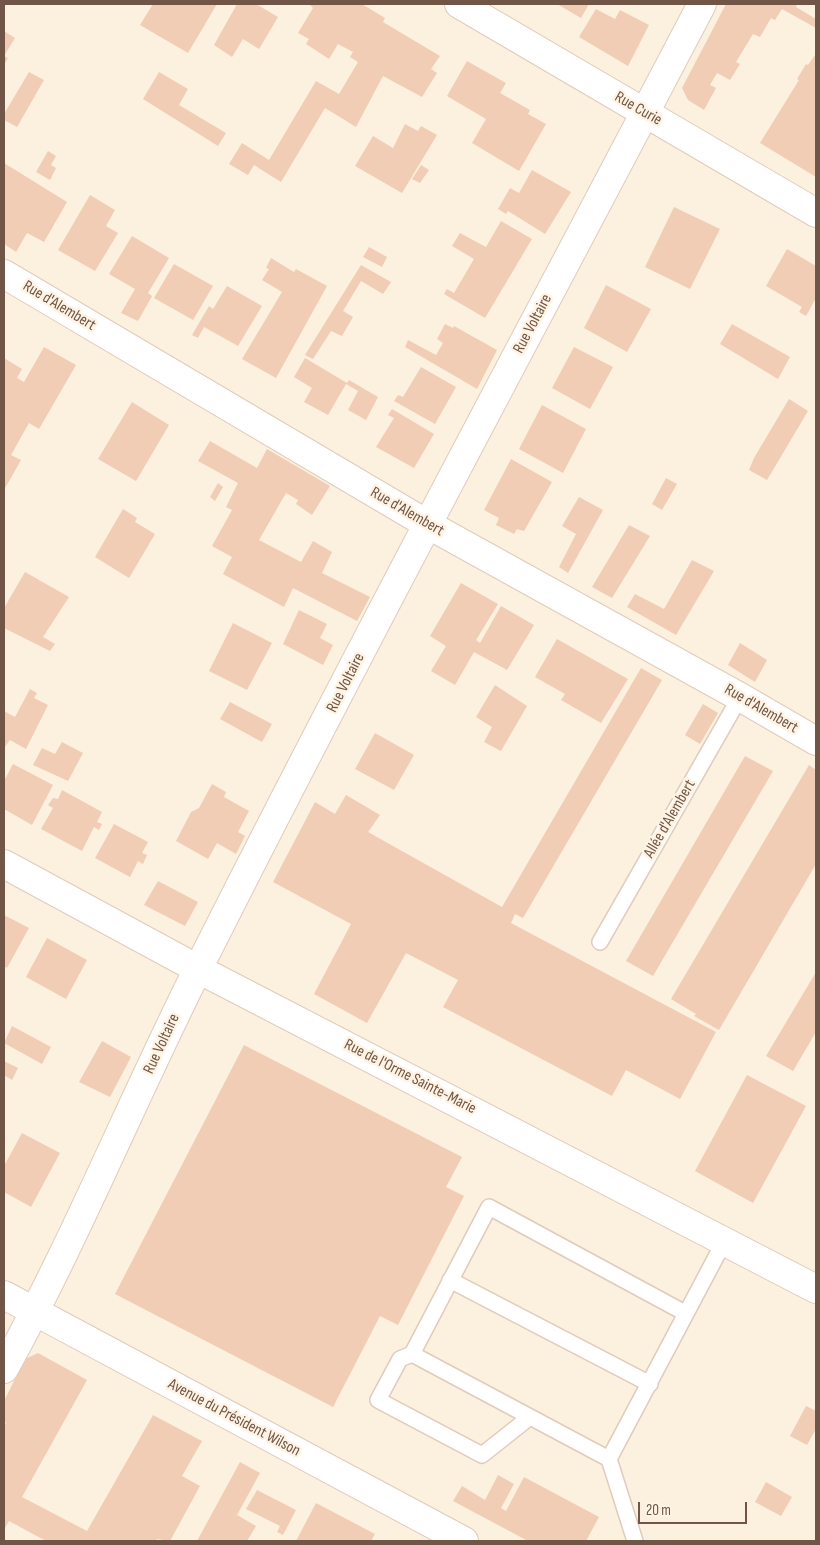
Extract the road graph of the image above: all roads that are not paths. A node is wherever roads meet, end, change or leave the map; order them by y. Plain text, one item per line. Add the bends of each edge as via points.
1 (460, 4) edge
2 (702, 4) edge
3 (644, 113) junction
4 (816, 213) edge
5 (4, 274) edge
6 (427, 524) junction
7 (740, 697) junction
8 (816, 741) edge
9 (4, 864) edge
10 (600, 942) dead end
11 (198, 969) junction
12 (725, 1240) junction
13 (450, 1280) junction
14 (816, 1289) edge
15 (4, 1295) edge
16 (35, 1312) junction
17 (686, 1313) junction
18 (412, 1354) junction
19 (4, 1369) edge
20 (650, 1384) junction
21 (530, 1417) junction
22 (609, 1459) junction
23 (464, 1541) edge
24 (636, 1541) edge

1 - 3 street, Rue Curie
2 - 3 street, Rue Voltaire
3 - 4 street, Rue Curie
3 - 6 street, Rue Voltaire
5 - 6 street, Rue d'Alembert
6 - 7 street, Rue d'Alembert
6 - 11 street, Rue Voltaire
7 - 8 street, Rue d'Alembert
7 - 10 lane, Allée d'Alembert
9 - 11 street, Rue de l'Orme Sainte-Marie
11 - 12 street, Rue de l'Orme Sainte-Marie
11 - 16 street, Rue Voltaire
12 - 14 street, Rue de l'Orme Sainte-Marie
12 - 17 lane
13 - 17 lane via 488,1207
13 - 18 lane
13 - 20 lane
15 - 16 street, Avenue du Président Wilson
16 - 19 street, Rue Voltaire
16 - 23 street, Avenue du Président Wilson
17 - 20 lane
18 - 21 lane
18 - 21 lane via 400,1359 378,1400 482,1455
20 - 22 lane
21 - 22 lane
22 - 24 lane

